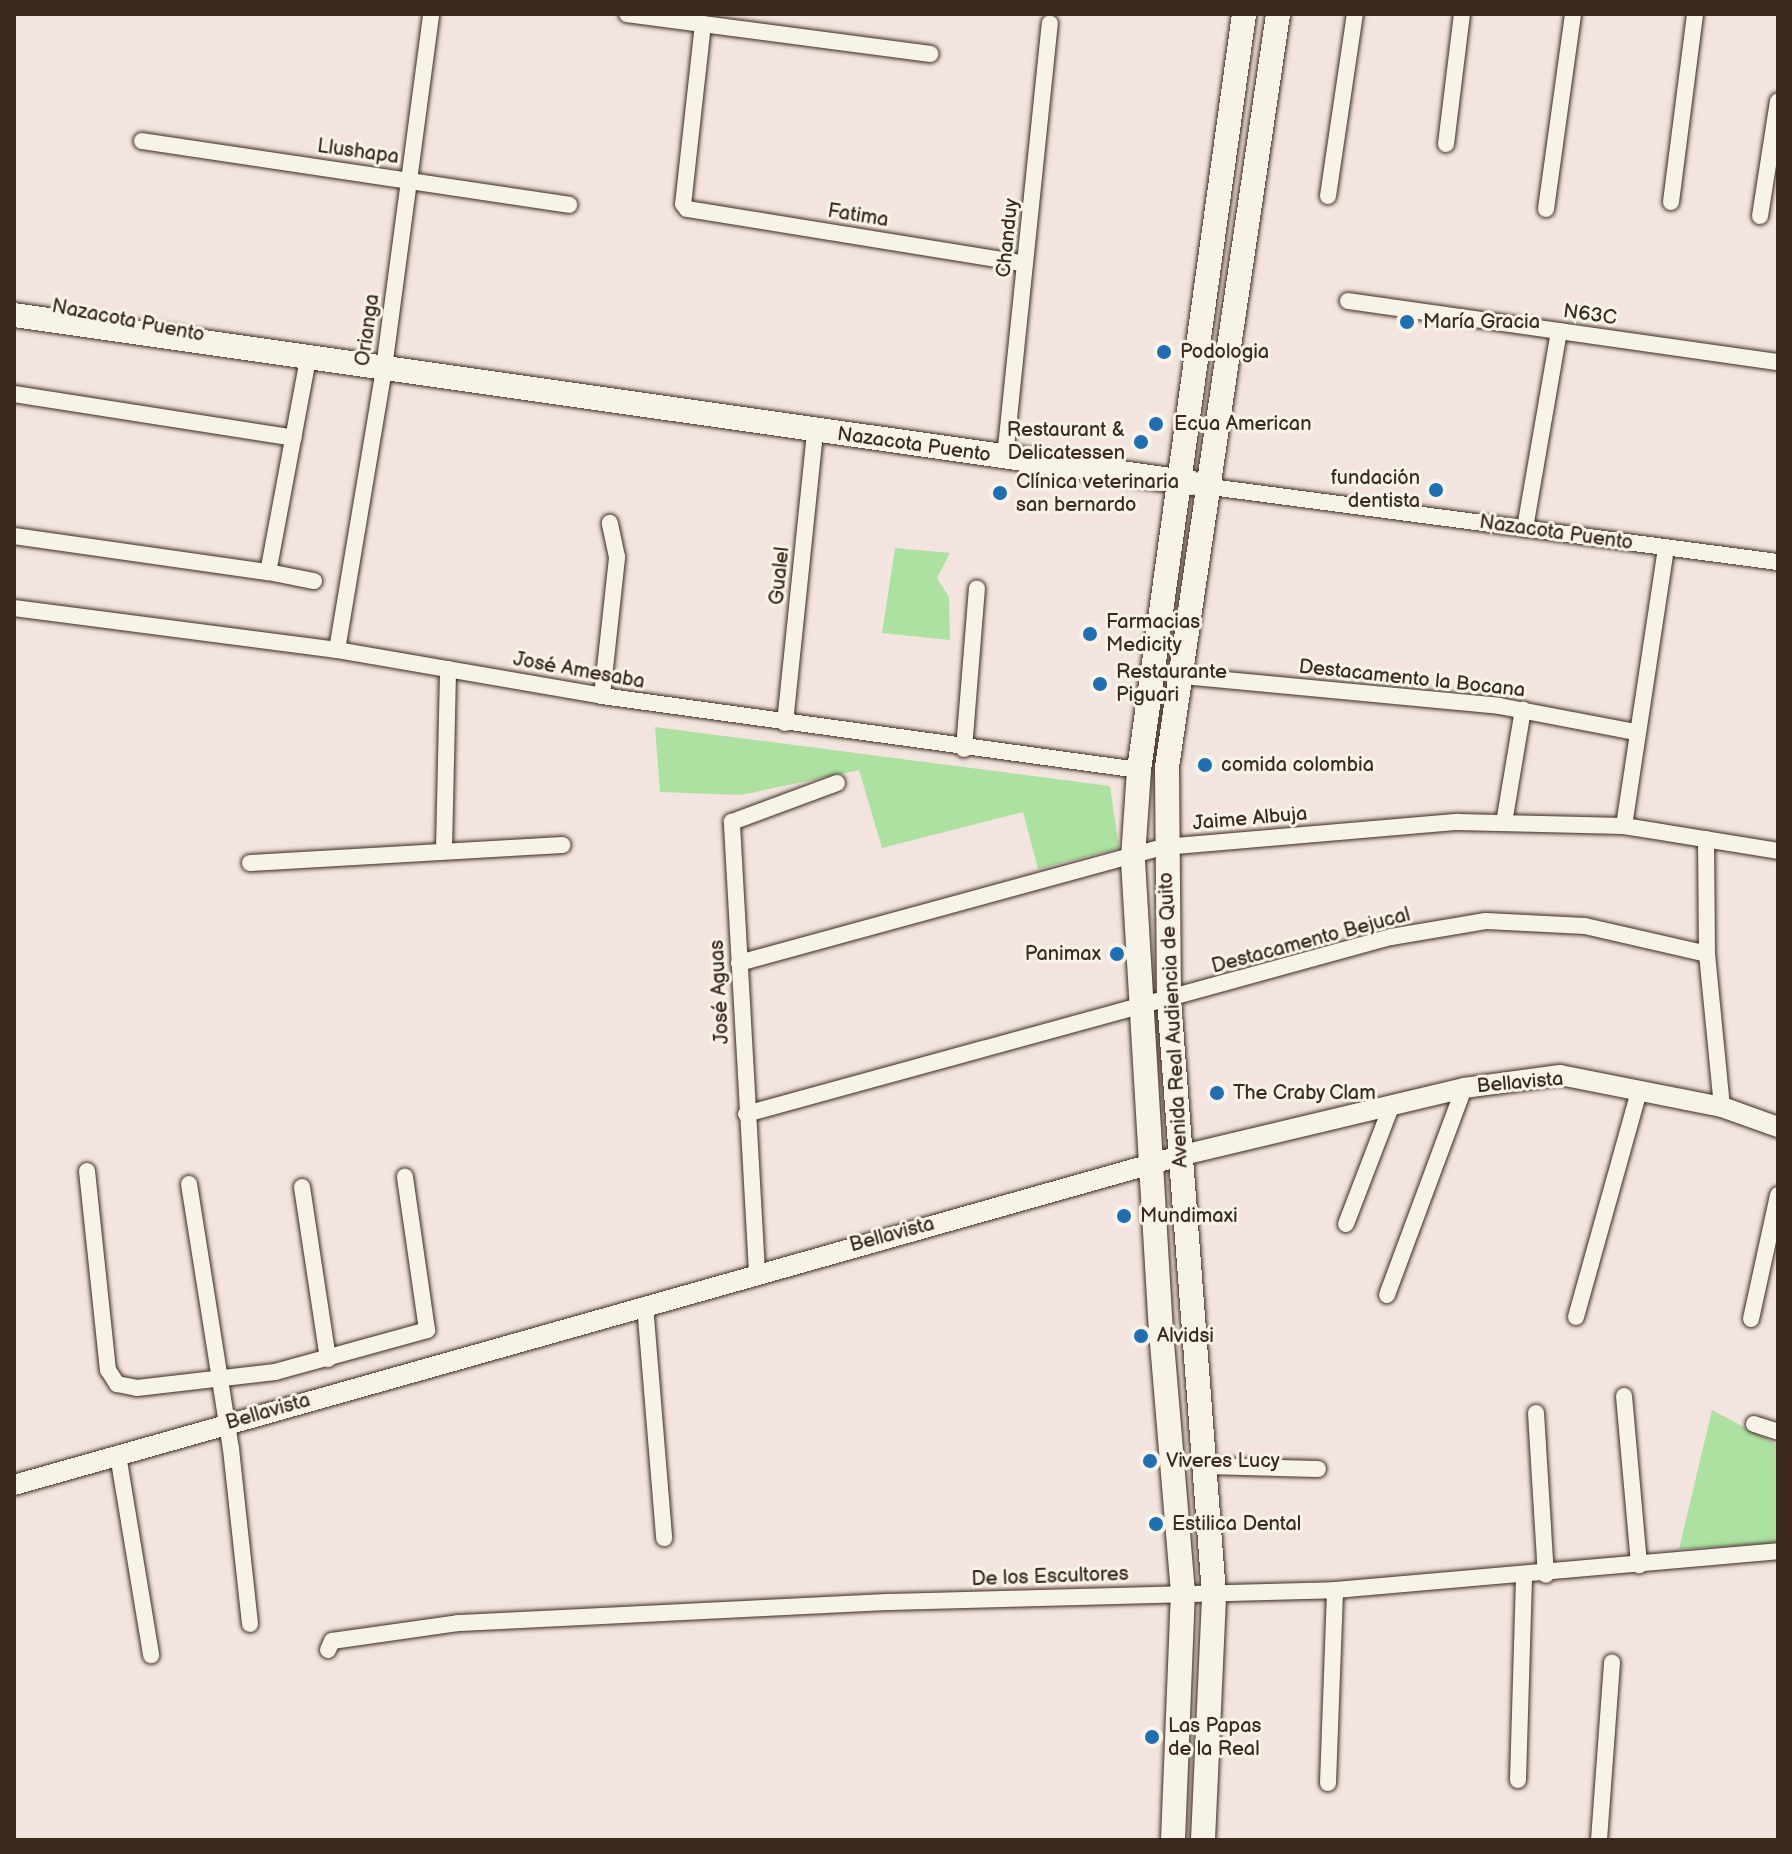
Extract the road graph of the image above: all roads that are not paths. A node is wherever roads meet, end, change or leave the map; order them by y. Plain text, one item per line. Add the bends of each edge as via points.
1 (431, 14) edge
2 (627, 14) edge
3 (1244, 14) edge
4 (1278, 14) edge
5 (1355, 14) edge
6 (1462, 14) edge
7 (1573, 14) edge
8 (1695, 14) edge
9 (1050, 23) dead end
10 (703, 24) junction
11 (930, 54) dead end
12 (1778, 101) edge
13 (142, 141) dead end
14 (1446, 144) dead end
15 (408, 179) junction
16 (1328, 196) dead end
17 (1671, 202) dead end
18 (569, 205) dead end
19 (1546, 209) dead end
20 (1760, 216) dead end
21 (1025, 264) junction
22 (14, 300) edge
23 (1348, 301) dead end
24 (14, 315) edge
25 (14, 331) edge
26 (1559, 331) junction
27 (240, 349) junction
28 (308, 359) junction
29 (1778, 362) edge
30 (384, 368) junction
31 (14, 394) edge
32 (815, 432) junction
33 (294, 438) junction
34 (1005, 457) junction
35 (1179, 481) junction
36 (1211, 487) junction
37 (610, 523) dead end
38 (1525, 528) junction
39 (14, 536) edge
40 (1666, 548) junction
41 (1778, 562) edge
42 (268, 572) junction
43 (314, 581) dead end
44 (977, 589) dead end
45 (14, 608) edge
46 (337, 650) junction
47 (448, 669) junction
48 (1183, 676) junction
49 (602, 696) junction
50 (1523, 710) junction
51 (785, 723) junction
52 (1635, 732) junction
53 (964, 749) junction
54 (1139, 770) junction
55 (837, 783) dead end
56 (1504, 823) junction
57 (1624, 826) junction
58 (1706, 839) junction
59 (562, 845) dead end
60 (1164, 847) junction
61 (444, 849) junction
62 (1778, 851) edge
63 (1133, 858) junction
64 (250, 863) dead end
65 (1707, 954) junction
66 (739, 963) junction
67 (1169, 1000) junction
68 (1139, 1008) junction
69 (1464, 1088) junction
70 (1639, 1092) junction
71 (1391, 1107) junction
72 (1722, 1107) junction
73 (746, 1114) junction
74 (1778, 1127) edge
75 (1183, 1155) junction
76 (1152, 1164) junction
77 (87, 1171) dead end
78 (405, 1177) dead end
79 (189, 1184) dead end
80 (302, 1187) dead end
81 (1778, 1195) edge
82 (1346, 1224) dead end
83 (757, 1272) junction
84 (1387, 1295) dead end
85 (645, 1305) junction
86 (1576, 1317) dead end
87 (1751, 1319) dead end
88 (328, 1359) junction
89 (218, 1382) junction
90 (1624, 1396) dead end
91 (1536, 1413) dead end
92 (226, 1424) junction
93 (1754, 1424) dead end
94 (1778, 1432) edge
95 (118, 1455) junction
96 (1205, 1466) junction
97 (1318, 1469) dead end
98 (14, 1485) edge
99 (664, 1538) dead end
100 (1778, 1551) edge
101 (1639, 1565) junction
102 (1546, 1575) junction
103 (1524, 1577) junction
104 (1335, 1590) junction
105 (1183, 1593) junction
106 (1214, 1594) junction
107 (250, 1624) dead end
108 (328, 1650) dead end
109 (151, 1655) dead end
110 (1612, 1662) dead end
111 (1518, 1780) dead end
112 (1328, 1783) dead end
113 (1173, 1840) edge
114 (1203, 1840) edge
115 (1599, 1840) edge

1 - 15 street, Orianga
2 - 10 street
3 - 35 main road, Avenida Real Audiencia de Quito
4 - 36 main road, Avenida Real Audiencia de Quito
5 - 16 street
6 - 14 street
7 - 19 street
8 - 17 street
9 - 21 street, Chanduy
10 - 11 street
10 - 21 street, Fatima via 684,207
12 - 20 street
13 - 15 street, Llushapa
15 - 18 street, Llushapa
15 - 30 street, Orianga
21 - 34 street, Chanduy
22 - 27 main road, Nazacota Puento via 202,332
23 - 26 street, N63C
24 - 27 main road, Nazacota Puento
25 - 27 main road via 198,356
26 - 29 street, N63C
26 - 38 street
27 - 28 main road, Nazacota Puento
28 - 30 main road, Nazacota Puento
28 - 33 street
30 - 32 main road, Nazacota Puento
30 - 46 street, Orianga
31 - 33 street
32 - 34 main road, Nazacota Puento
32 - 51 street, Gualel
33 - 42 street
34 - 35 main road, Nazacota Puento
35 - 36 main road, Nazacota Puento
35 - 54 main road, Avenida Real Audiencia de Quito
36 - 38 street, Nazacota Puento
36 - 48 main road, Avenida Real Audiencia de Quito
37 - 49 street via 617,557
38 - 40 street, Nazacota Puento
39 - 42 street
40 - 41 street, Nazacota Puento
40 - 52 street
42 - 43 street
44 - 53 street
45 - 46 street, José Amesaba
46 - 47 street, José Amesaba
47 - 49 street, José Amesaba
47 - 61 street
48 - 50 street, Destacamento la Bocana
48 - 60 main road, Avenida Real Audiencia de Quito via 1167,767
49 - 51 street, José Amesaba
50 - 52 street, Destacamento la Bocana
50 - 56 street
51 - 53 street, José Amesaba
52 - 57 street
53 - 54 street, José Amesaba
54 - 63 main road, Avenida Real Audiencia de Quito
55 - 66 street, José Aguas via 732,822
56 - 57 street, Jaime Albuja
56 - 60 street, Jaime Albuja via 1458,822
57 - 58 street, Jaime Albuja
58 - 62 street, Jaime Albuja
58 - 65 street
59 - 61 street
60 - 63 street, Jaime Albuja
60 - 67 main road, Avenida Real Audiencia de Quito
61 - 64 street
63 - 66 street, Jaime Albuja
63 - 68 main road, Avenida Real Audiencia de Quito
65 - 67 street, Destacamento Bejucal via 1585,926 1486,921 1391,937
65 - 72 street
66 - 73 street, José Aguas
67 - 68 street, Destacamento Bejucal
67 - 75 main road, Avenida Real Audiencia de Quito
68 - 73 street, Destacamento Bejucal
68 - 76 main road, Avenida Real Audiencia de Quito
69 - 70 street, Bellavista via 1560,1075
69 - 71 street, Bellavista
69 - 84 street
70 - 72 street, Bellavista
70 - 86 street
71 - 75 street, Bellavista
71 - 82 street
72 - 74 street, Bellavista
73 - 83 street, José Aguas
75 - 76 street, Bellavista
75 - 96 main road, Avenida Real Audiencia de Quito
76 - 83 street, Bellavista
76 - 105 main road, Avenida Real Audiencia de Quito
77 - 89 street via 108,1370 117,1384 137,1388
78 - 88 street via 427,1330
79 - 89 street
80 - 88 street
81 - 87 street
83 - 85 street, Bellavista
85 - 92 street, Bellavista
85 - 99 street
88 - 89 street
89 - 92 street
90 - 101 street
91 - 102 street
92 - 95 street, Bellavista
92 - 107 street
93 - 94 street
95 - 98 street, Bellavista
95 - 109 street
96 - 97 street
96 - 106 main road, Avenida Real Audiencia de Quito
100 - 101 street, De los Escultores
101 - 102 street, De los Escultores
102 - 103 street, De los Escultores
103 - 104 street, De los Escultores
103 - 111 street
104 - 106 street, De los Escultores
104 - 112 street
105 - 106 street, De los Escultores
105 - 108 street, De los Escultores via 458,1623 332,1641
105 - 113 main road, Avenida Real Audiencia de Quito
106 - 114 main road, Avenida Real Audiencia de Quito
110 - 115 street

